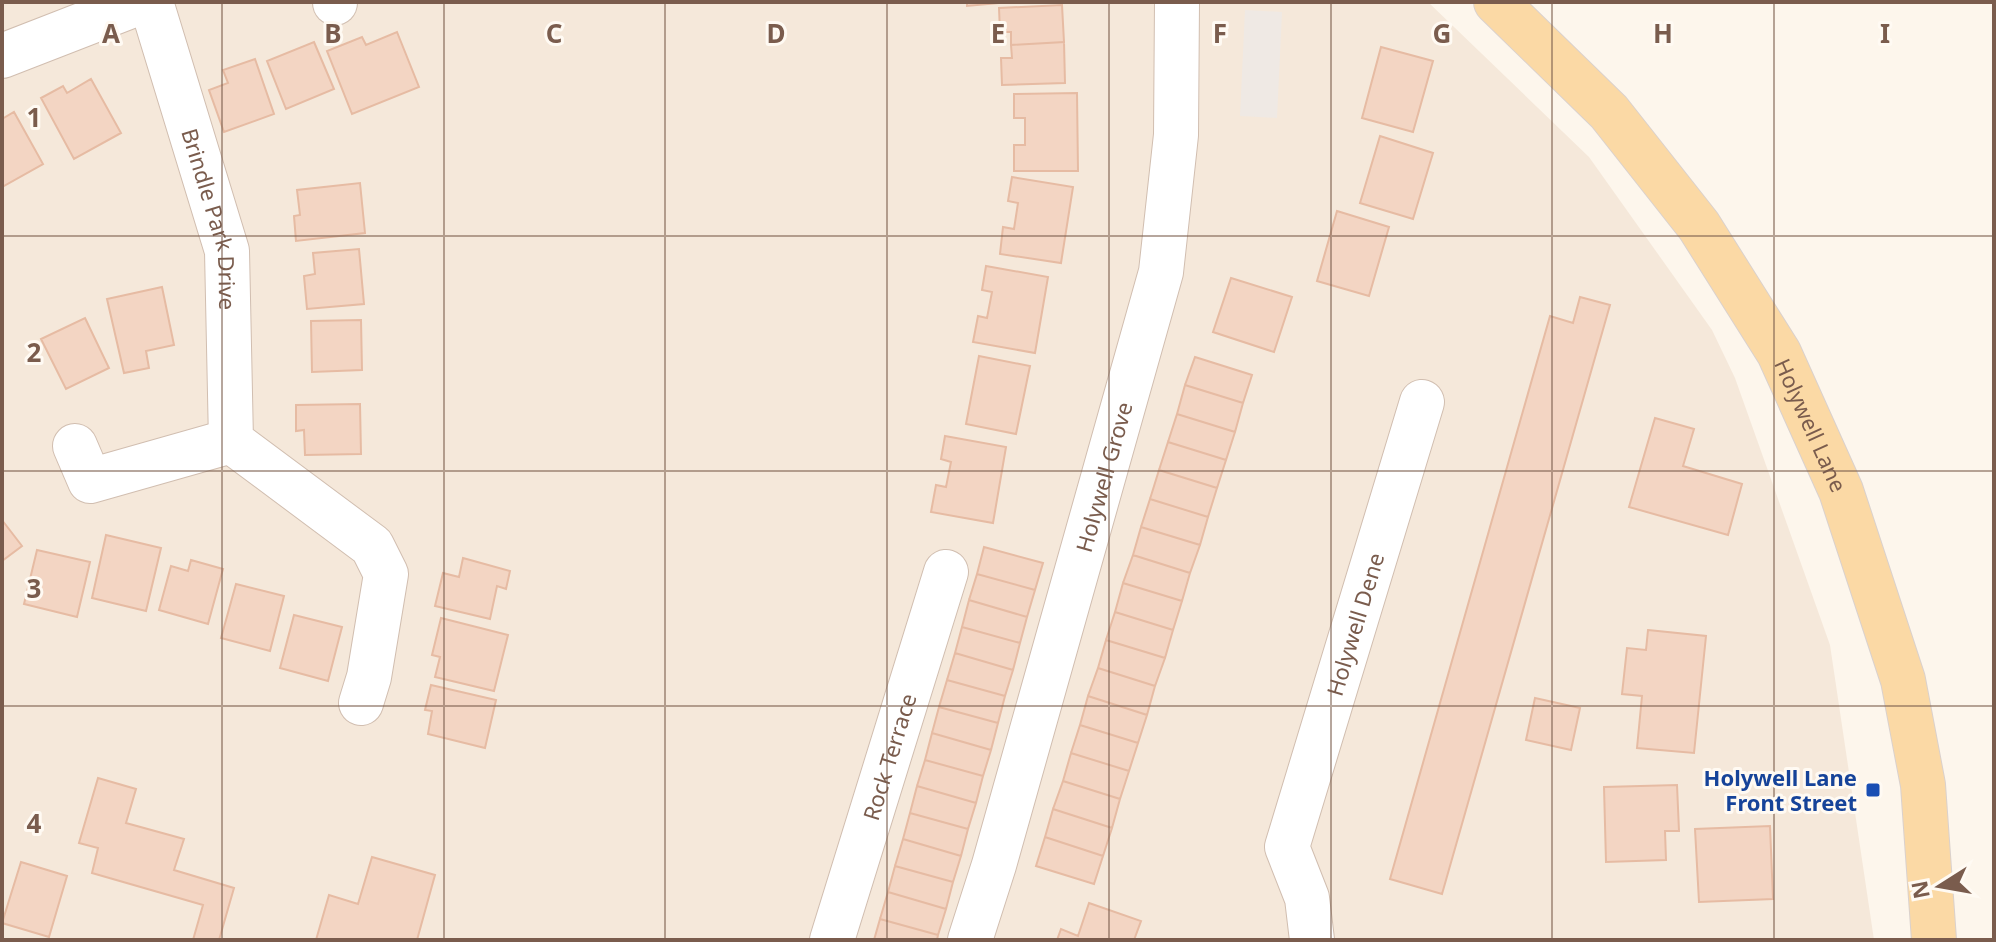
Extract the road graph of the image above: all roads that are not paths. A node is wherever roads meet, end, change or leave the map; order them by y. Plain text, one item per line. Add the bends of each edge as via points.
1 (141, 2) edge
2 (151, 2) edge
3 (1177, 2) edge
4 (1496, 2) edge
5 (2, 56) edge
6 (1422, 402) dead end
7 (231, 441) junction
8 (75, 446) dead end
9 (946, 572) dead end
10 (361, 703) dead end
11 (832, 940) edge
12 (970, 940) edge
13 (1312, 940) edge
14 (1934, 940) edge

1 - 5 street
2 - 7 street, Brindle Park Drive via 227,251
3 - 12 street, Holywell Grove via 1176,135 1161,272
4 - 14 main road, Holywell Lane via 1609,112 1699,226 1779,353 1841,491 1903,680 1923,785
6 - 13 street, Holywell Dene via 1287,847 1307,898
7 - 8 street via 90,481
7 - 10 street via 372,546 386,574
9 - 11 street, Rock Terrace

